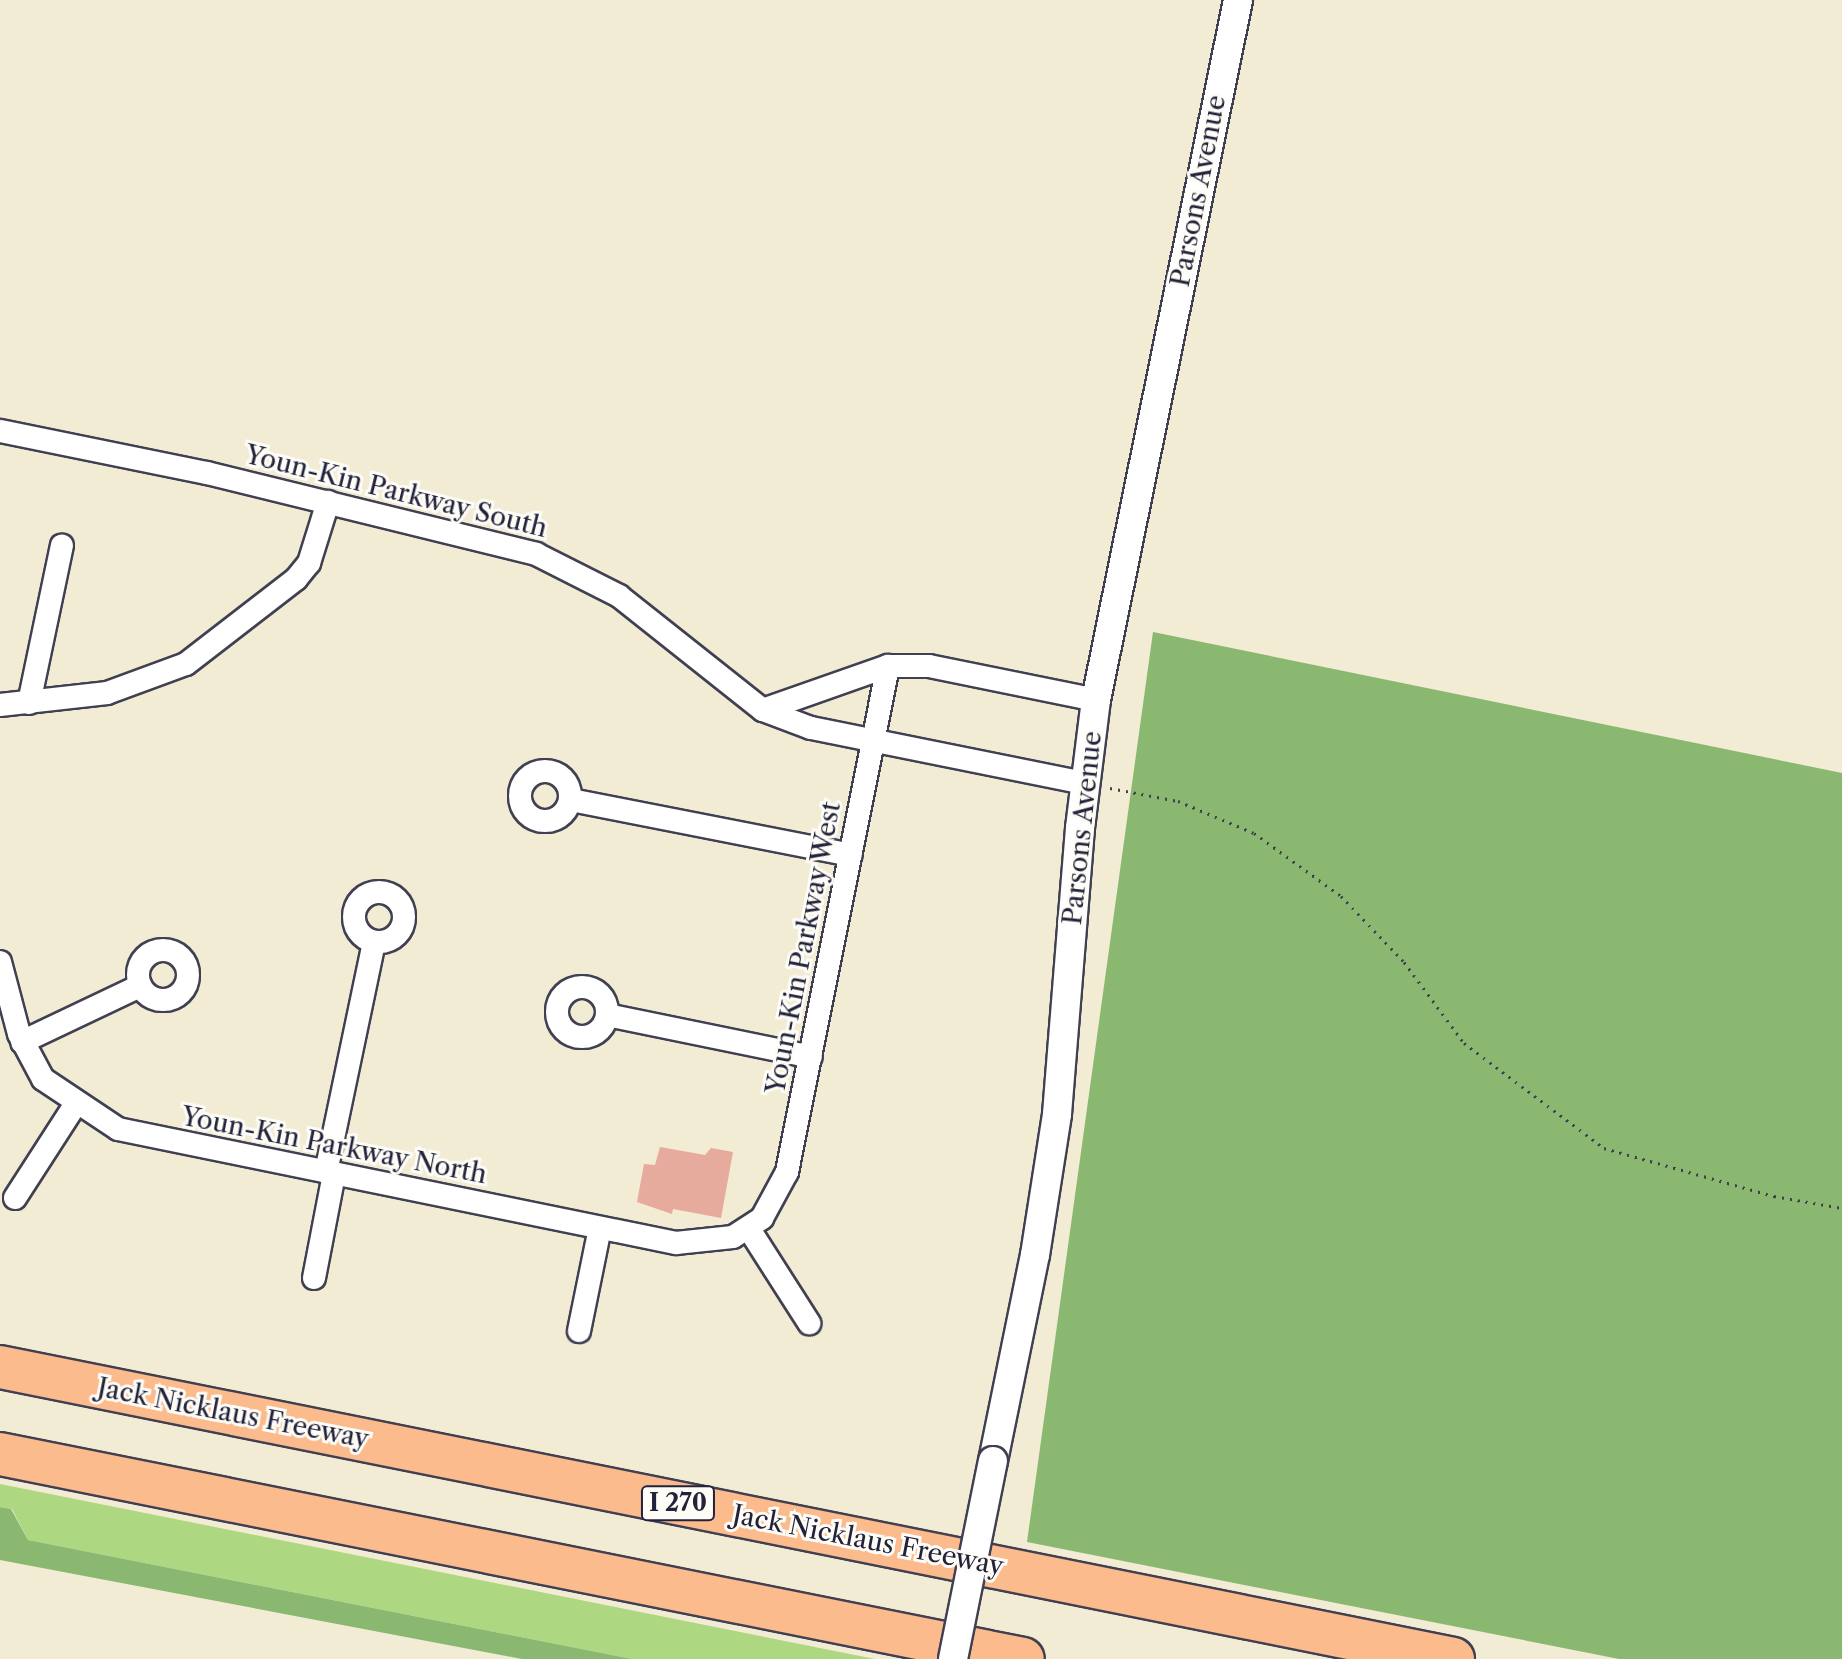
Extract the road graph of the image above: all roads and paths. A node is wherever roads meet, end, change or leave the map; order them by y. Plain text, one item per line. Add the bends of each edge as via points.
1 (1238, 0) edge
2 (0, 431) edge
3 (328, 502) junction
4 (62, 545) dead end
5 (888, 666) junction
6 (1096, 700) junction
7 (29, 703) junction
8 (0, 705) edge
9 (763, 710) junction
10 (873, 742) junction
11 (1085, 783) junction
12 (571, 800) dead end
13 (851, 855) junction
14 (374, 942) dead end
15 (0, 962) edge
16 (140, 986) dead end
17 (607, 1015) dead end
18 (14, 1041) edge
19 (811, 1057) junction
20 (75, 1105) junction
21 (330, 1173) junction
22 (15, 1198) dead end
23 (1842, 1208) edge
24 (600, 1228) junction
25 (749, 1229) junction
26 (314, 1278) dead end
27 (809, 1323) dead end
28 (579, 1331) dead end
29 (0, 1367) edge
30 (0, 1454) edge
31 (953, 1659) edge
32 (1023, 1659) edge
33 (1453, 1659) edge

1 - 6 street, Parsons Avenue
2 - 3 street, Youn-Kin Parkway South
3 - 7 street via 309,563 219,643 138,684 73,700
3 - 9 street, Youn-Kin Parkway South via 489,540 580,573 653,622
4 - 7 street
5 - 6 street via 929,666
5 - 9 street
5 - 10 street, Youn-Kin Parkway West
6 - 11 street, Parsons Avenue
7 - 8 street
9 - 10 street, Youn-Kin Parkway South
10 - 11 street, Youn-Kin Parkway South
10 - 13 street, Youn-Kin Parkway West
11 - 23 path via 1178,801 1254,833 1341,896 1404,962 1464,1043 1604,1148 1774,1196
11 - 31 street, Parsons Avenue, bridge via 1057,1114
12 - 13 street
13 - 19 street, Youn-Kin Parkway West
14 - 21 street
15 - 18 street, Youn-Kin Parkway North
16 - 18 street
17 - 19 street
18 - 20 street, Youn-Kin Parkway North via 43,1079
19 - 25 street, Youn-Kin Parkway West via 782,1189
20 - 21 street, Youn-Kin Parkway North via 118,1129
20 - 22 street
21 - 24 street, Youn-Kin Parkway North
21 - 26 street
24 - 25 street, Youn-Kin Parkway North via 695,1244
24 - 28 street
25 - 27 street
29 - 33 highway, Jack Nicklaus Freeway / I 270
30 - 32 highway

